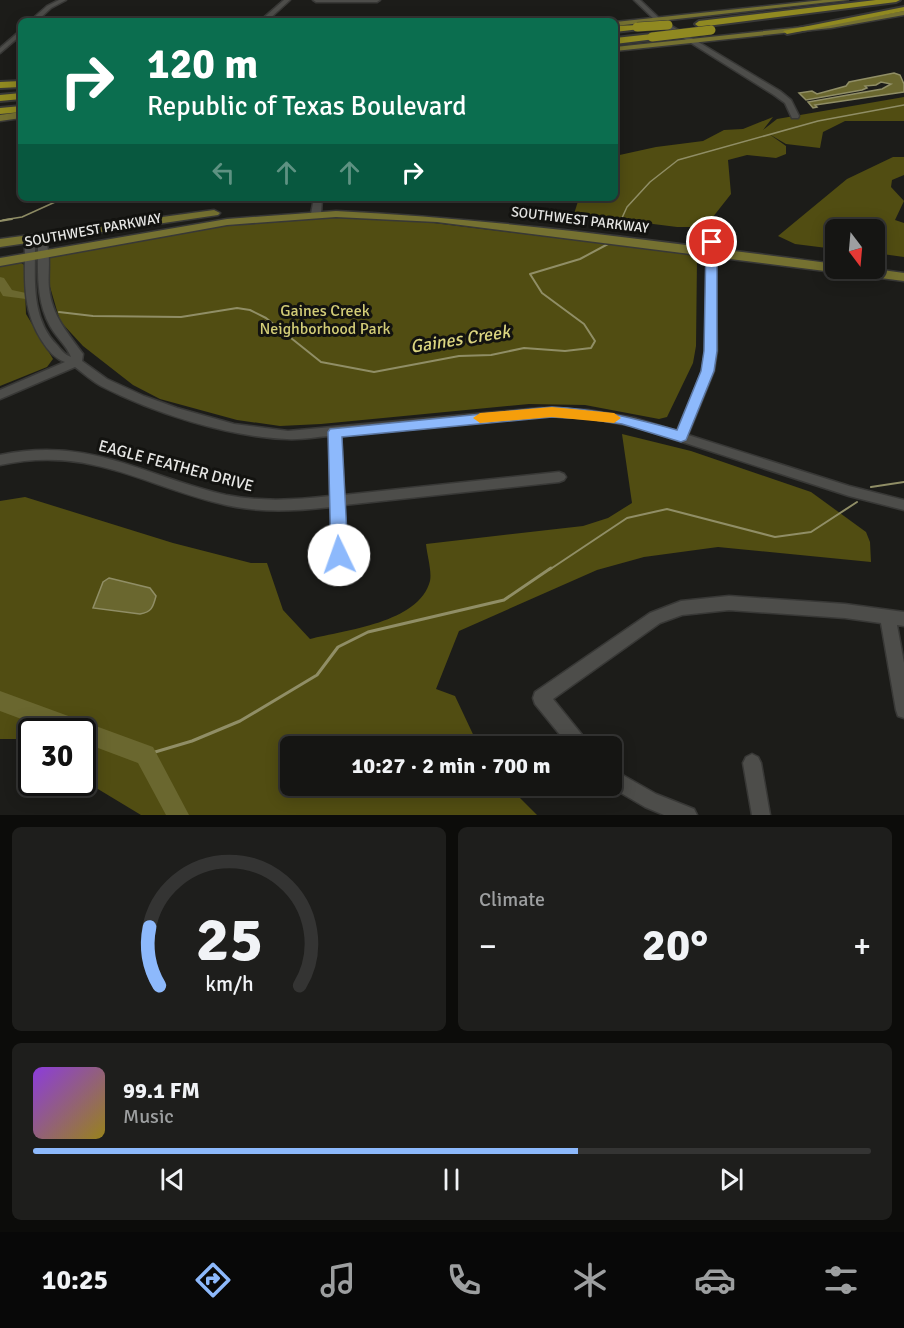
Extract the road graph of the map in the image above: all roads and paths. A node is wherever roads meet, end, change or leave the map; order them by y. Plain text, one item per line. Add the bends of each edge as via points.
1 (63, 0) edge
2 (287, 0) edge
3 (316, 0) edge
4 (376, 0) edge
5 (630, 0) edge
6 (637, 0) edge
7 (844, 0) edge
8 (867, 0) edge
9 (896, 0) edge
10 (802, 5) junction
11 (904, 9) edge
12 (36, 18) edge
13 (266, 18) edge
14 (658, 20) junction
15 (695, 21) junction
16 (627, 23) junction
17 (618, 24) edge
18 (714, 26) junction
19 (618, 31) edge
20 (787, 31) joint
21 (18, 35) edge
22 (733, 37) junction
23 (618, 41) edge
24 (650, 41) junction
25 (693, 42) junction
26 (618, 48) edge
27 (0, 51) edge
28 (18, 85) edge
29 (0, 86) edge
30 (18, 96) edge
31 (0, 98) edge
32 (0, 106) edge
33 (18, 107) edge
34 (18, 108) edge
35 (0, 111) edge
36 (18, 116) edge
37 (795, 116) dead end
38 (0, 118) edge
39 (317, 206) edge
40 (501, 216) junction
41 (430, 218) junction
42 (39, 238) junction
43 (1, 243) edge
44 (711, 246) junction
45 (36, 256) junction
46 (825, 258) edge
47 (3, 261) edge
48 (885, 265) edge
49 (825, 266) edge
50 (904, 268) edge
51 (885, 274) edge
52 (904, 277) edge
53 (76, 362) junction
54 (0, 395) edge
55 (335, 432) junction
56 (681, 436) junction
57 (0, 460) edge
58 (559, 477) dead end
59 (337, 501) junction
60 (904, 506) edge
61 (339, 555) dead end
62 (888, 616) junction
63 (904, 620) edge
64 (904, 710) edge
65 (572, 736) edge
66 (752, 763) dead end
67 (622, 784) edge
68 (688, 815) edge
69 (761, 815) edge

1 - 12 street
2 - 13 street
3 - 4 street
5 - 14 street
6 - 14 street
7 - 10 main road
8 - 10 highway
9 - 18 highway
10 - 15 main road
11 - 18 highway
11 - 20 highway
14 - 15 main road
14 - 16 main road
14 - 25 street
15 - 18 highway
15 - 19 highway, bridge
15 - 22 main road via 681,21 708,37
16 - 17 main road
16 - 24 main road via 652,25 670,37 668,41
18 - 24 highway, bridge
20 - 22 main road
21 - 27 street
22 - 25 main road
23 - 24 highway
24 - 25 main road
24 - 26 main road
25 - 37 street via 777,93 788,102
28 - 29 highway
30 - 31 highway
32 - 33 highway
34 - 35 highway
36 - 38 main road
39 - 40 main road, SOUTHWEST PARKWAY via 412,206
39 - 41 main road, SOUTHWEST PARKWAY
39 - 42 main road, SOUTHWEST PARKWAY via 233,211
39 - 45 main road, SOUTHWEST PARKWAY
40 - 41 main road via 498,220 441,215
40 - 44 main road, SOUTHWEST PARKWAY
41 - 44 main road, SOUTHWEST PARKWAY
42 - 43 main road, SOUTHWEST PARKWAY
42 - 45 street via 30,246
44 - 46 main road, SOUTHWEST PARKWAY
44 - 49 main road, SOUTHWEST PARKWAY
44 - 56 street via 708,371
45 - 47 main road, SOUTHWEST PARKWAY
45 - 53 street via 30,292 39,328 63,358
48 - 50 main road
51 - 52 main road, SOUTHWEST PARKWAY
53 - 54 street
53 - 55 street via 103,382 140,399 234,428 288,435
55 - 56 street via 552,412 622,419
55 - 59 street
56 - 60 street
57 - 59 street, EAGLE FEATHER DRIVE via 56,454 84,458 254,505
58 - 59 street, EAGLE FEATHER DRIVE
59 - 61 street
62 - 63 street
62 - 64 street
62 - 65 street via 729,603 681,608 655,618 541,698
66 - 69 street
67 - 68 street via 651,801

